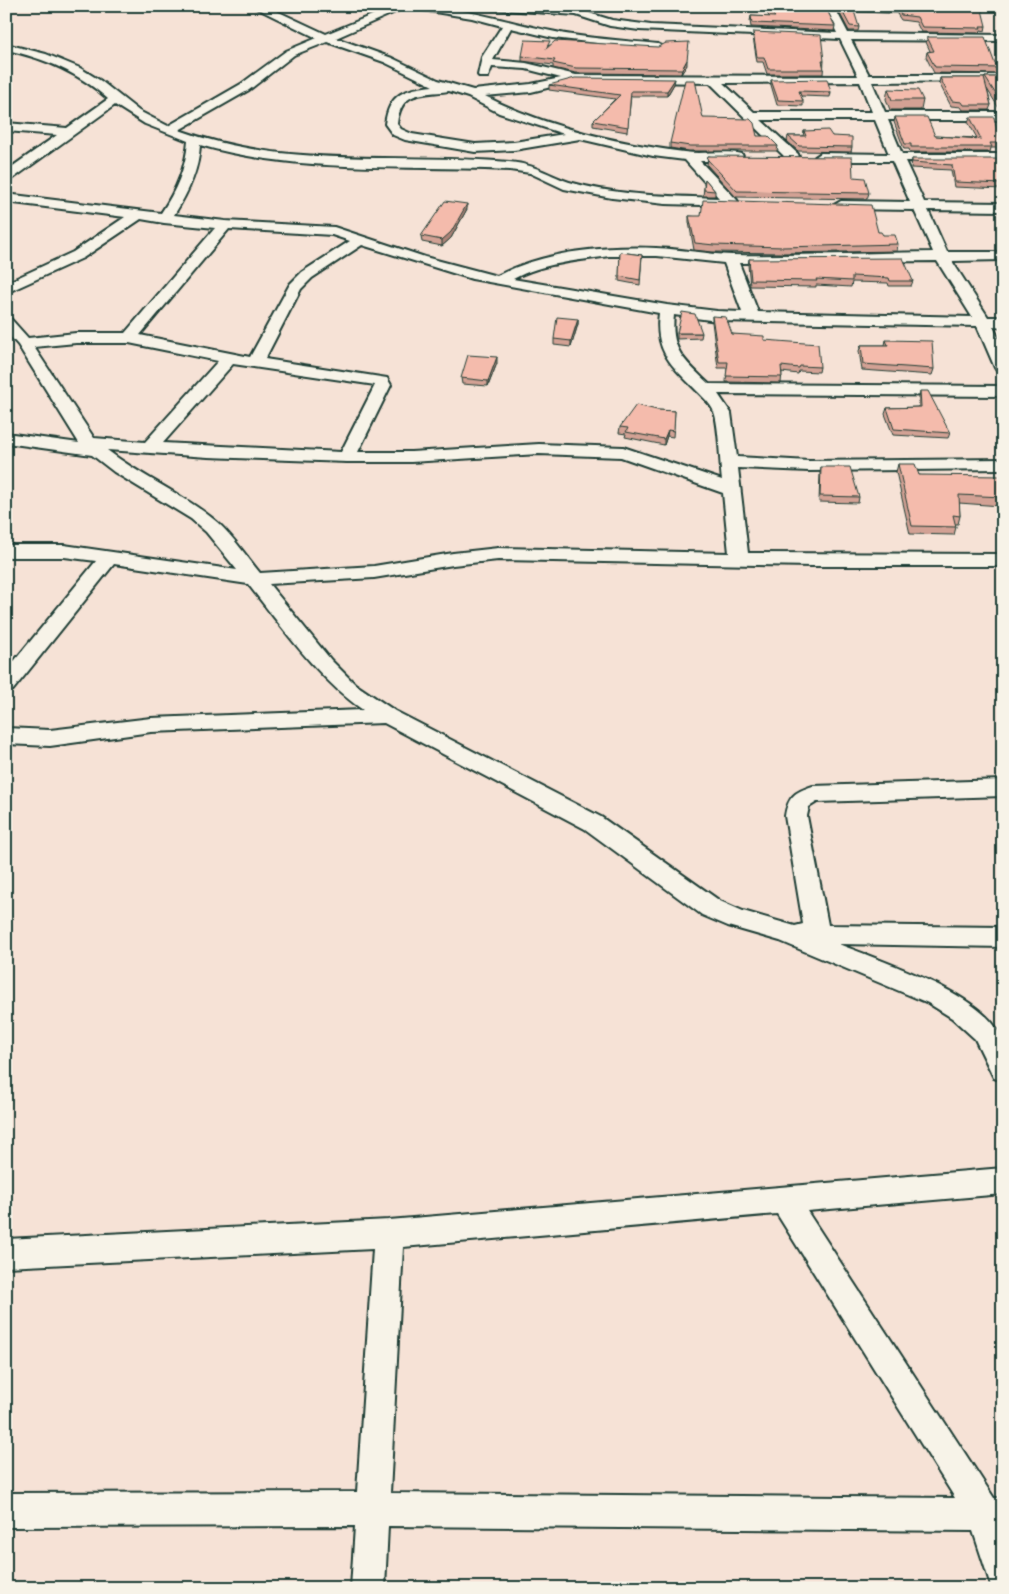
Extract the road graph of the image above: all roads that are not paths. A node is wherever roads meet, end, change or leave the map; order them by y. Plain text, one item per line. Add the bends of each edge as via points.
1 (258, 6) edge
2 (404, 6) edge
3 (416, 6) edge
4 (493, 6) edge
5 (958, 6) edge
6 (825, 7) edge
7 (508, 24) junction
8 (747, 33) junction
9 (843, 37) junction
10 (327, 38) junction
11 (1003, 38) edge
12 (690, 41) edge
13 (672, 44) edge
14 (6, 47) edge
15 (658, 47) junction
16 (486, 63) junction
17 (575, 78) junction
18 (864, 78) junction
19 (1003, 78) edge
20 (652, 80) junction
21 (714, 80) junction
22 (450, 87) junction
23 (476, 93) junction
24 (116, 100) junction
25 (751, 116) junction
26 (881, 116) junction
27 (1003, 116) edge
28 (6, 127) edge
29 (170, 130) junction
30 (70, 132) junction
31 (580, 135) junction
32 (194, 139) junction
33 (430, 142) junction
34 (689, 157) junction
35 (746, 157) edge
36 (774, 157) edge
37 (802, 157) junction
38 (897, 158) junction
39 (1003, 158) edge
40 (417, 163) junction
41 (6, 177) edge
42 (6, 198) edge
43 (830, 205) edge
44 (920, 206) junction
45 (1003, 207) edge
46 (137, 215) junction
47 (164, 219) junction
48 (225, 225) junction
49 (361, 240) junction
50 (1003, 256) edge
51 (942, 257) junction
52 (730, 259) junction
53 (500, 280) junction
54 (6, 289) edge
55 (667, 310) junction
56 (752, 317) junction
57 (6, 322) edge
58 (983, 322) junction
59 (1003, 322) edge
60 (129, 338) junction
61 (24, 343) junction
62 (229, 358) junction
63 (256, 362) junction
64 (1003, 368) edge
65 (707, 389) junction
66 (1003, 391) edge
67 (6, 438) edge
68 (92, 447) junction
69 (150, 447) junction
70 (347, 457) junction
71 (729, 462) junction
72 (1003, 464) edge
73 (732, 490) junction
74 (6, 551) edge
75 (109, 558) junction
76 (738, 558) junction
77 (1003, 560) edge
78 (256, 579) junction
79 (6, 685) edge
80 (387, 716) junction
81 (6, 736) edge
82 (1003, 788) edge
83 (786, 934) junction
84 (817, 934) junction
85 (1003, 937) edge
86 (1003, 1070) edge
87 (1003, 1181) edge
88 (784, 1200) junction
89 (389, 1234) junction
90 (6, 1254) edge
91 (374, 1509) junction
92 (6, 1510) edge
93 (994, 1515) edge
94 (1003, 1574) edge
95 (368, 1588) edge

1 - 10 street
2 - 10 street
3 - 7 street
4 - 8 street via 587,13 616,24
5 - 6 street
6 - 9 street
7 - 15 street via 566,37
7 - 16 street
8 - 9 street
8 - 12 street
9 - 11 street
9 - 18 street
10 - 22 street
10 - 29 street via 286,55 245,87
13 - 15 street
14 - 24 street via 57,62 96,82
15 - 20 street via 648,54 643,63
16 - 17 street via 526,66
16 - 23 street
17 - 20 street
17 - 23 street via 531,88
18 - 19 street
18 - 21 street
18 - 26 street
20 - 21 street
21 - 25 street
22 - 23 street
22 - 33 street via 410,94 394,106 391,124 397,132
23 - 31 street via 503,110
24 - 29 street via 135,114
24 - 30 street
25 - 26 street
25 - 37 street
26 - 27 street
26 - 38 street
28 - 30 street
29 - 32 street
30 - 41 street
31 - 33 street via 492,148
31 - 34 street via 626,147
32 - 40 street via 253,155 288,160
32 - 47 street via 194,153 183,190
33 - 40 street
34 - 35 street
34 - 40 street via 736,203 665,200 569,186 533,170 510,166
36 - 37 street
37 - 38 street
38 - 39 street
38 - 44 street
42 - 46 street
43 - 44 street
44 - 45 street
44 - 51 street
46 - 47 street
46 - 54 street via 78,255
47 - 48 street
48 - 49 street via 327,231
48 - 60 street
49 - 53 street via 420,260
49 - 63 street via 308,275 296,288
50 - 51 street
51 - 52 street
51 - 58 street
52 - 53 street via 656,252 609,252 548,261 525,267
52 - 56 street
53 - 55 street
55 - 56 street
55 - 65 street via 665,335 671,354
56 - 58 street
57 - 61 street
58 - 59 street
58 - 64 street
60 - 61 street via 76,338
60 - 62 street
61 - 68 street
62 - 63 street
62 - 69 street
63 - 70 street via 381,381 383,385
65 - 66 street
65 - 71 street via 723,413
67 - 68 street
68 - 69 street
68 - 78 street via 197,515 213,528
69 - 70 street
70 - 73 street via 411,457 538,449 623,452
71 - 72 street via 809,466
71 - 73 street
73 - 76 street
74 - 75 street via 64,552
75 - 78 street
75 - 79 street
76 - 77 street
76 - 78 street via 498,554 374,572
78 - 80 street via 324,665 348,689
80 - 81 street via 151,725 50,738
80 - 83 street via 593,823 711,908
82 - 84 street via 813,794 798,803 796,816
83 - 84 street
83 - 86 street via 937,996 961,1010 984,1031
84 - 85 street
87 - 88 street
88 - 89 street
88 - 93 street
89 - 90 street
89 - 91 street
91 - 92 street
91 - 93 street
91 - 95 street
93 - 94 street

